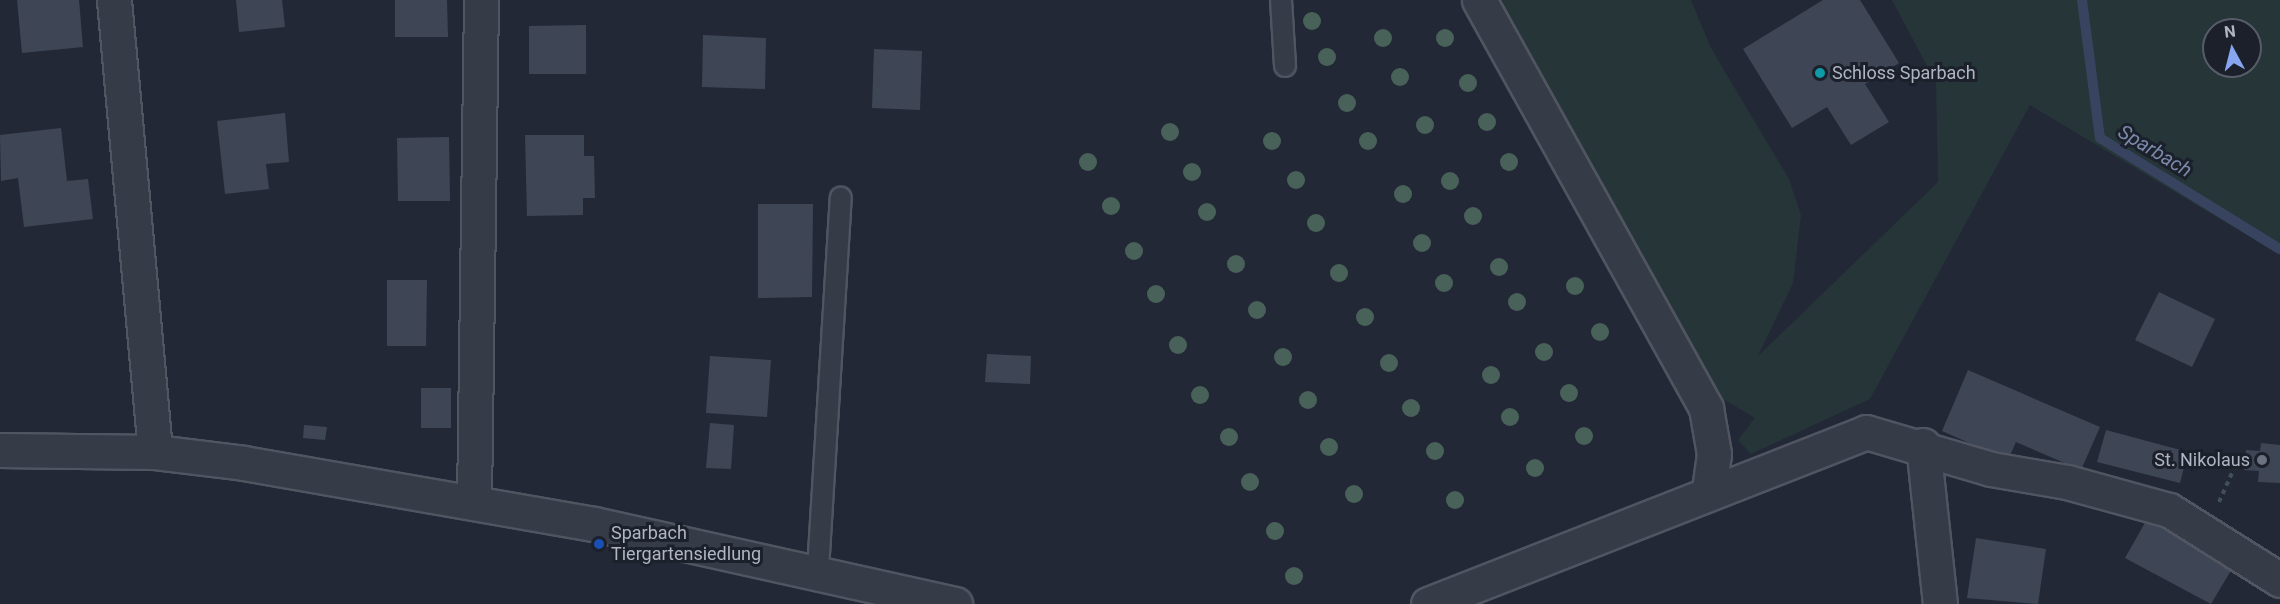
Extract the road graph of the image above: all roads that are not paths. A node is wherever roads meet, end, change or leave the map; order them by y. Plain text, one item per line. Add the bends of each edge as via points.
1 (114, 0) edge
2 (481, 0) edge
3 (1281, 0) edge
4 (1479, 0) edge
5 (1285, 66) dead end
6 (841, 198) dead end
7 (1923, 445) junction
8 (0, 450) edge
9 (155, 452) junction
10 (1709, 490) junction
11 (474, 501) junction
12 (818, 570) junction
13 (2280, 581) edge
14 (955, 604) edge
15 (1428, 604) edge
16 (1940, 604) edge

1 - 9 street
2 - 11 street
3 - 5 lane
4 - 10 street via 1706,408 1714,454
6 - 12 lane
7 - 10 street via 1866,432
7 - 13 street via 1991,469 2067,482 2169,510
7 - 16 street
8 - 9 street
9 - 11 street
10 - 15 street
11 - 12 street
12 - 14 street

